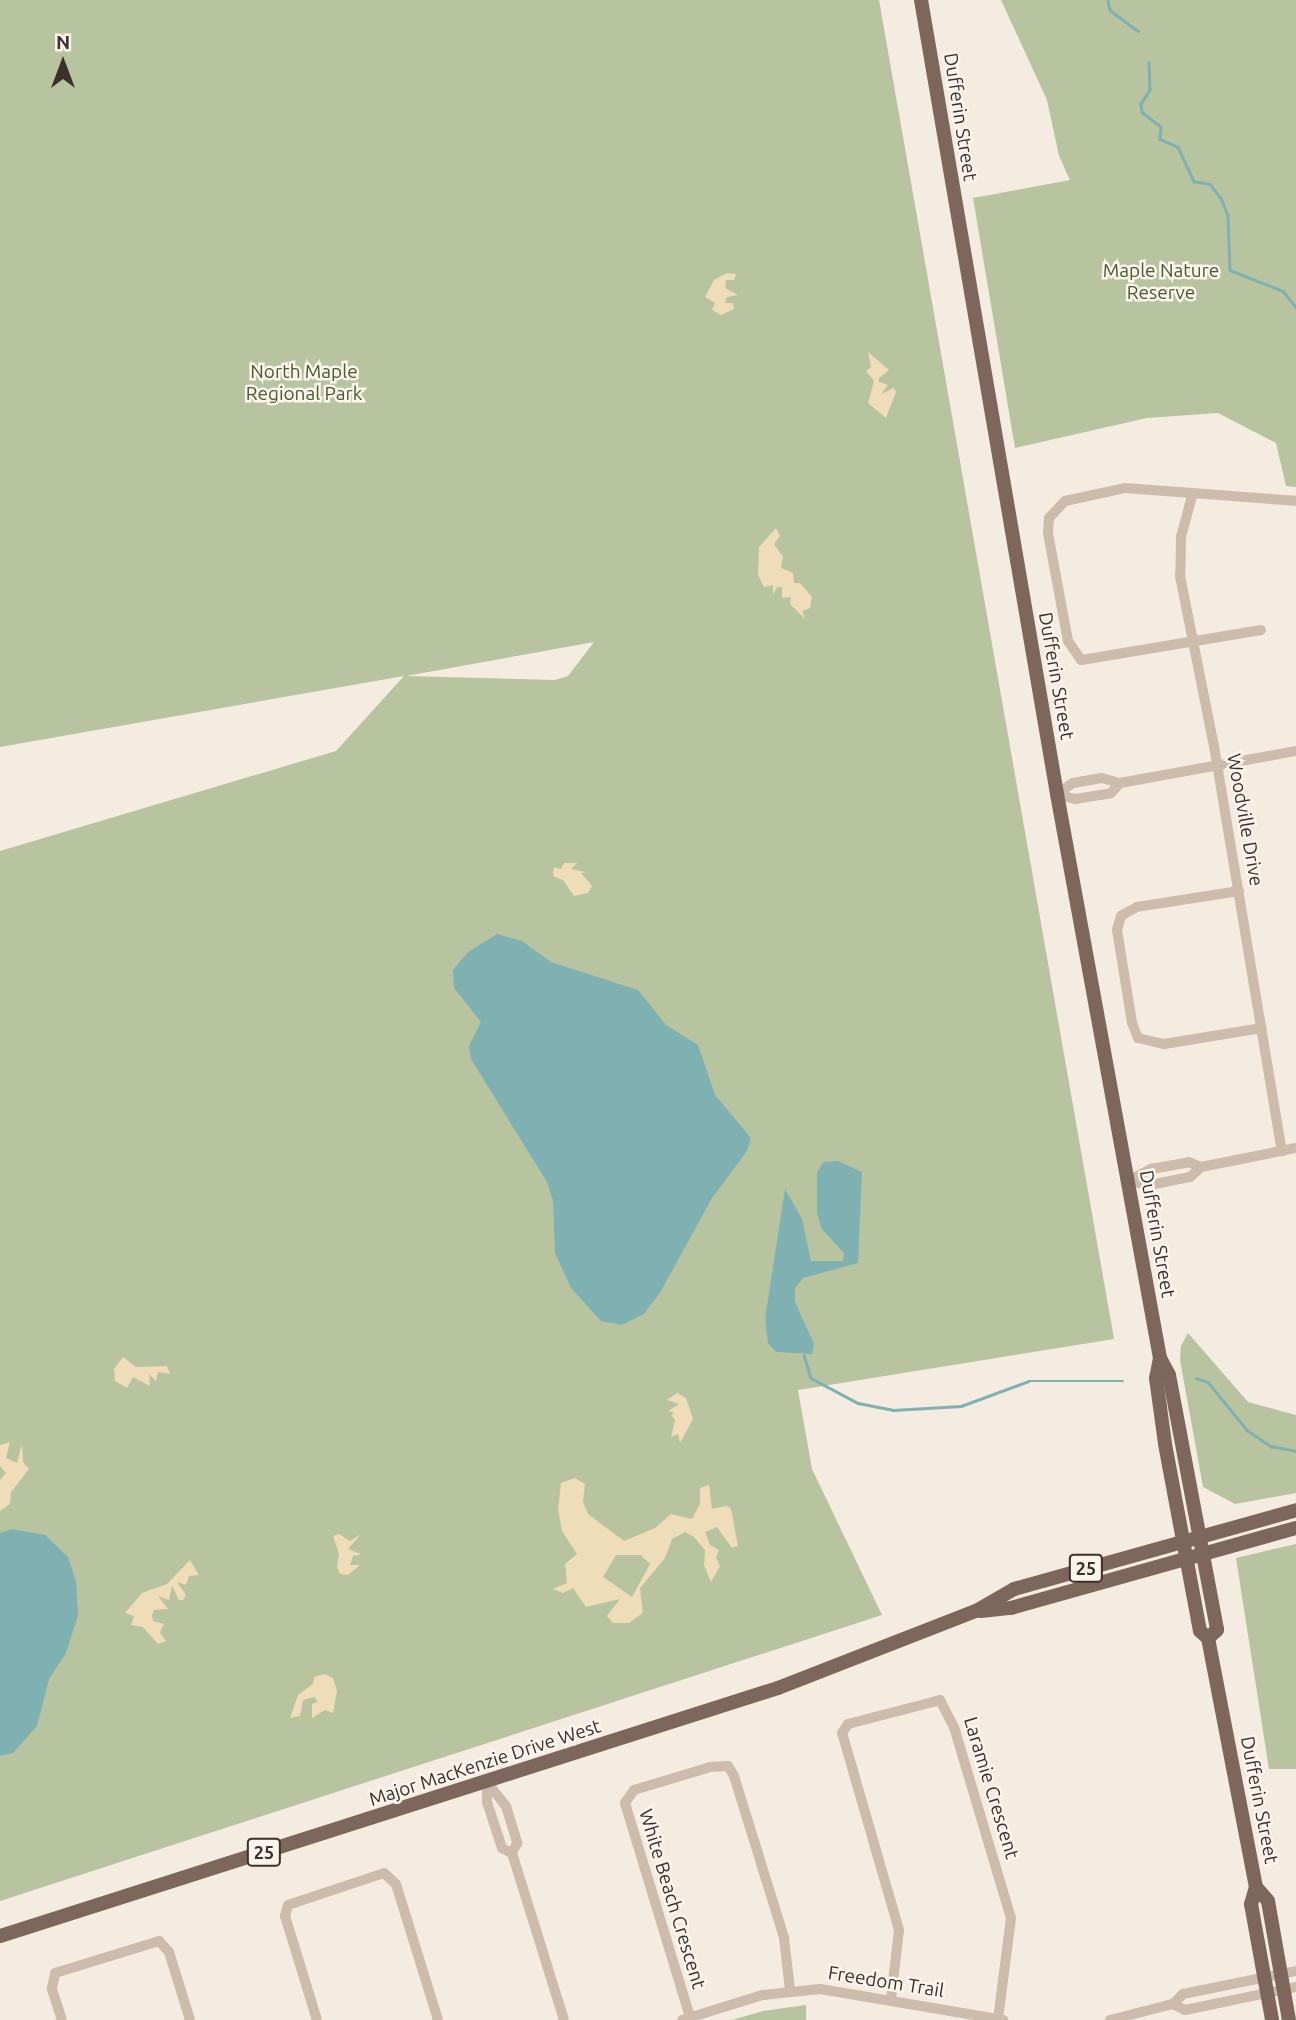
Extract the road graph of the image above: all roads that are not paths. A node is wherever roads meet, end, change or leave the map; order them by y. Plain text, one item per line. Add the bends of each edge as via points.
1 (921, 0) edge
2 (1192, 496) junction
3 (1296, 500) edge
4 (1261, 630) dead end
5 (1193, 642) junction
6 (1296, 751) edge
7 (1217, 766) junction
8 (1120, 783) junction
9 (1057, 794) junction
10 (1239, 891) junction
11 (1262, 1028) junction
12 (1296, 1148) edge
13 (1282, 1151) junction
14 (1128, 1181) junction
15 (1160, 1358) junction
16 (1296, 1510) edge
17 (1296, 1528) edge
18 (1200, 1536) junction
19 (1183, 1540) junction
20 (1203, 1553) junction
21 (1186, 1557) junction
22 (976, 1611) junction
23 (1208, 1638) junction
24 (487, 1782) junction
25 (1256, 1887) junction
26 (0, 1936) edge
27 (1296, 1971) edge
28 (1281, 1973) junction
29 (1264, 1976) junction
30 (1290, 1988) edge
31 (790, 1990) junction
32 (1267, 1992) junction
33 (891, 1999) junction
34 (1173, 2004) junction
35 (686, 2019) edge
36 (1001, 2019) edge
37 (61, 2020) edge
38 (190, 2020) edge
39 (317, 2020) edge
40 (438, 2020) edge
41 (564, 2020) edge
42 (1110, 2020) edge
43 (1272, 2020) edge
44 (1289, 2020) edge

1 - 9 main road, Dufferin Street
2 - 3 street
2 - 5 street, Woodville Drive via 1181,537 1180,576
2 - 5 street via 1146,488 1094,493 1054,508 1048,533 1074,655 1081,660 1107,659
4 - 5 street
5 - 7 street, Woodville Drive
6 - 7 street
7 - 8 street
7 - 10 street, Woodville Drive
8 - 9 street via 1102,778 1075,783
8 - 9 street via 1111,793 1075,799
9 - 14 main road, Dufferin Street
10 - 11 street, Woodville Drive
10 - 11 street via 1137,907 1121,916 1117,930 1132,1023 1138,1038 1164,1044
11 - 13 street, Woodville Drive
12 - 13 street
13 - 14 street via 1201,1167 1190,1177 1150,1185
14 - 15 main road, Dufferin Street
15 - 18 main road, Dufferin Street via 1169,1375
15 - 19 main road, Dufferin Street via 1156,1378
16 - 18 main road, Major MacKenzie Drive West / 25
17 - 20 main road, Major MacKenzie Drive West / 25
18 - 19 main road, Major MacKenzie Drive West / 25
18 - 20 main road, Dufferin Street
19 - 21 main road, Dufferin Street
19 - 22 main road, Major MacKenzie Drive West / 25 via 1014,1589
20 - 21 main road, Major MacKenzie Drive West / 25
20 - 23 main road, Dufferin Street via 1217,1630
21 - 22 main road, Major MacKenzie Drive West / 25 via 1011,1608
21 - 23 main road, Dufferin Street via 1200,1631
22 - 24 main road, Major MacKenzie Drive West / 25 via 778,1688
23 - 25 main road, Dufferin Street
24 - 26 main road, Major MacKenzie Drive West / 25
24 - 41 street via 487,1802 502,1848 512,1853
25 - 28 main road, Dufferin Street via 1268,1901
25 - 29 main road, Dufferin Street via 1251,1904
27 - 28 street
28 - 29 street
28 - 30 main road, Dufferin Street
29 - 32 main road, Dufferin Street
29 - 34 street via 1183,1994
30 - 32 street
30 - 44 main road, Dufferin Street
31 - 33 street, Freedom Trail via 833,1990
31 - 35 street, Freedom Trail
31 - 35 street, White Beach Crescent via 784,1938 734,1776 728,1766 710,1767 634,1790 625,1804
32 - 34 street via 1185,2010
32 - 43 main road, Dufferin Street
33 - 36 street, Freedom Trail
33 - 36 street, Laramie Crescent via 900,1948 897,1923 842,1732 848,1724 940,1700 954,1727 1012,1919
34 - 42 street
37 - 38 street via 52,1989 55,1973 159,1941 169,1952
39 - 40 street via 285,1916 288,1905 384,1873 396,1884

